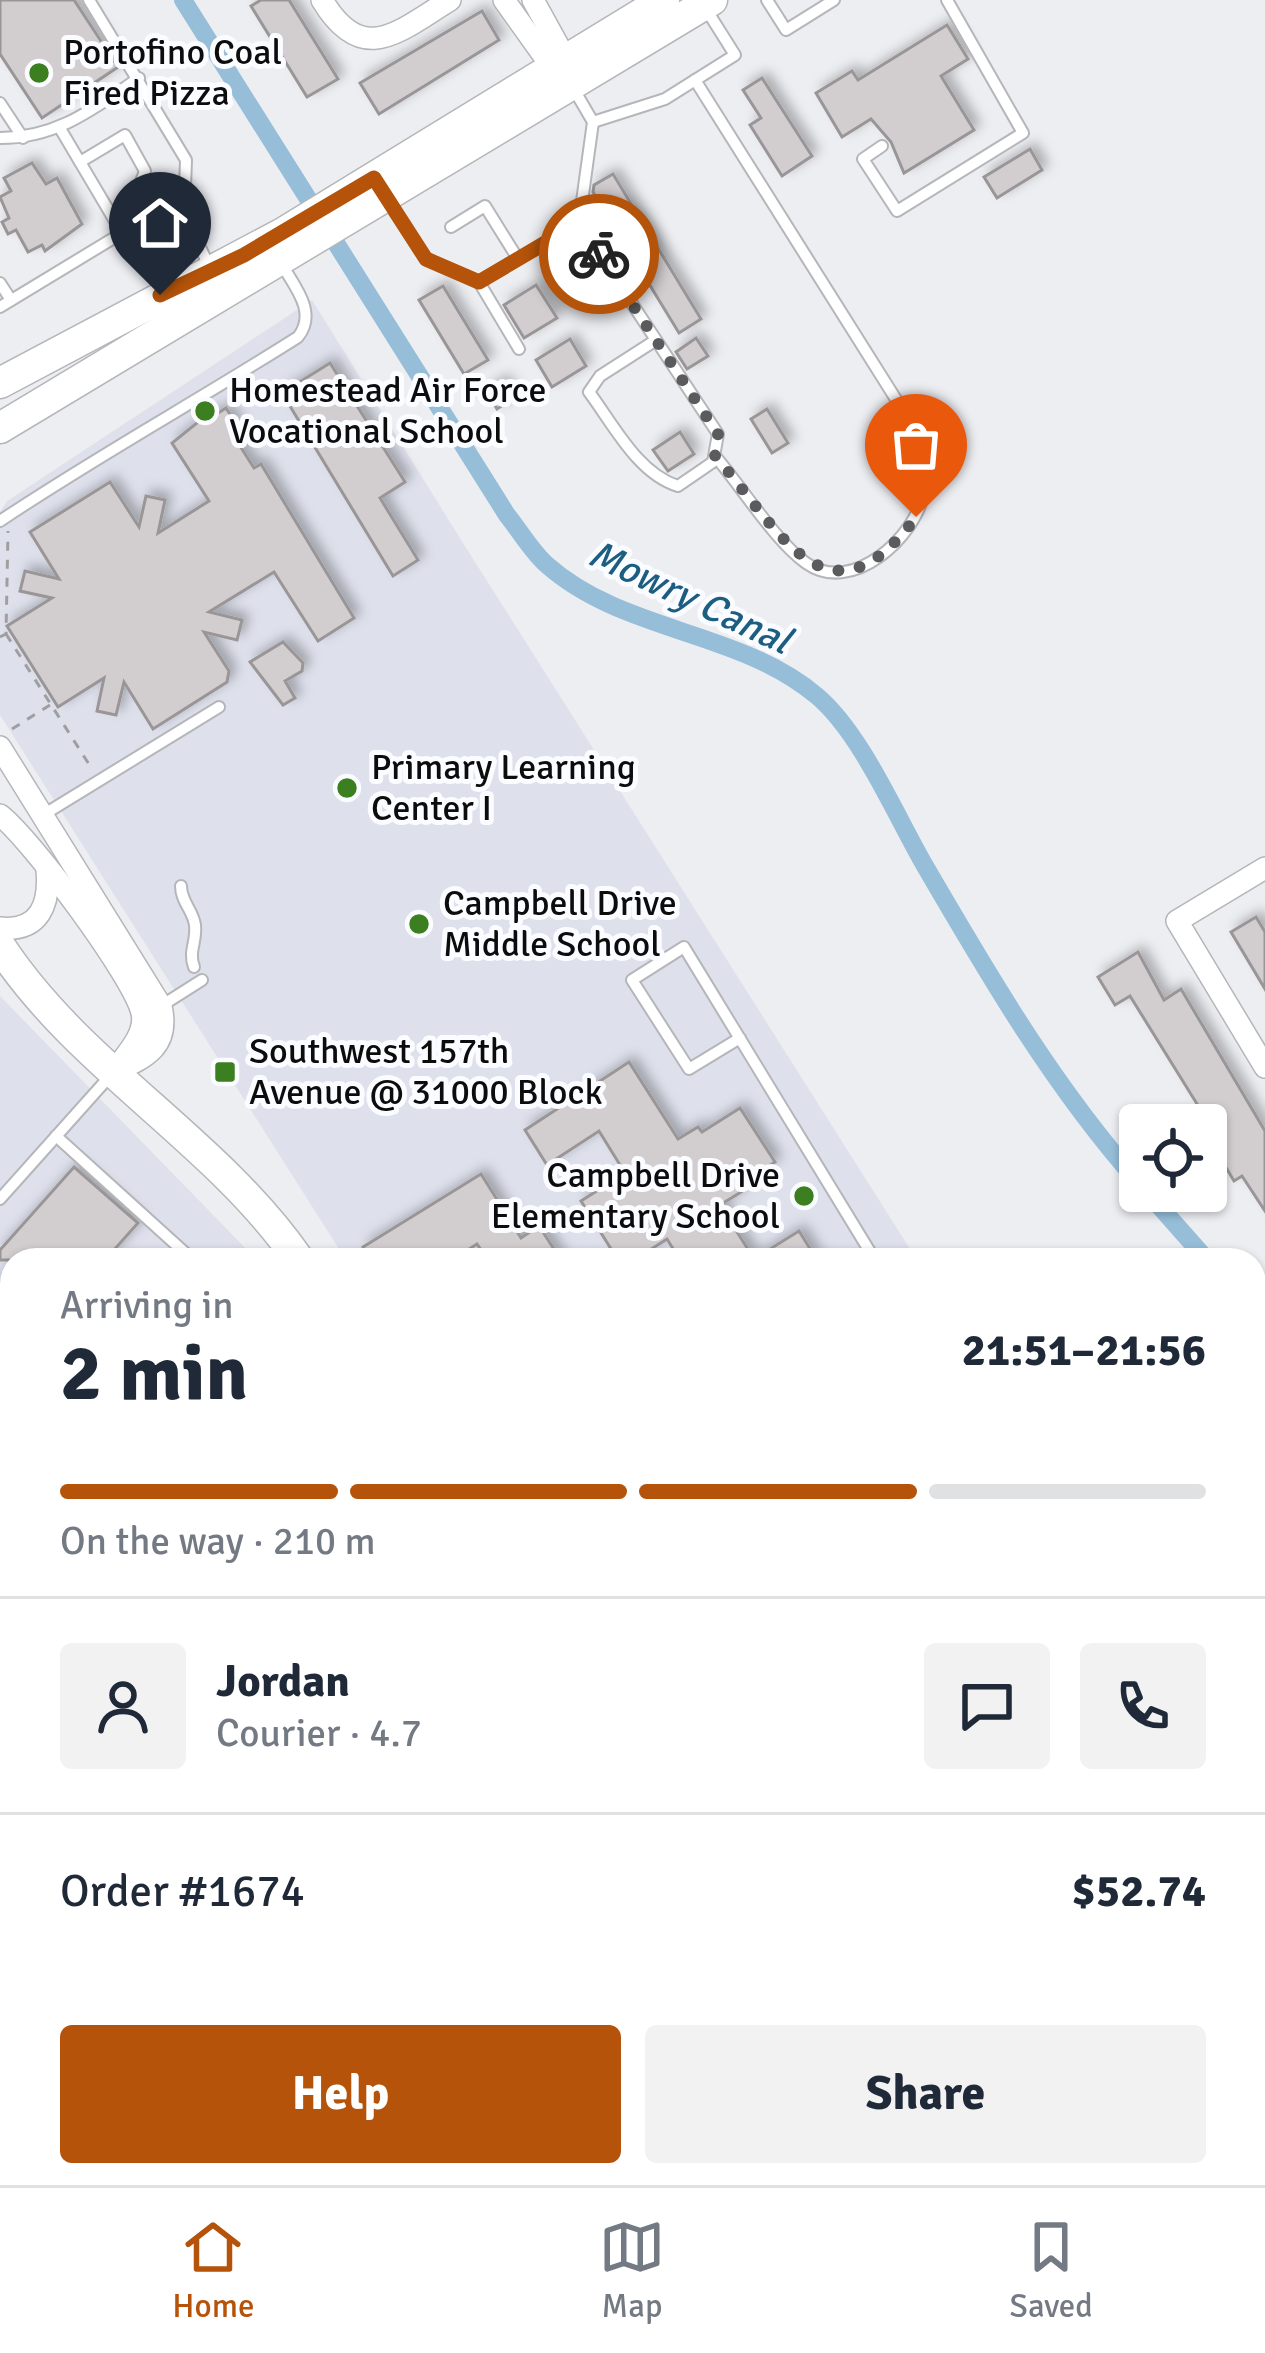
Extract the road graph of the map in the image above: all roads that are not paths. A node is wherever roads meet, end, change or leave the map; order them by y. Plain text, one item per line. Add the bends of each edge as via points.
1 (89, 0) edge
2 (322, 0) edge
3 (450, 0) edge
4 (664, 0) edge
5 (766, 0) edge
6 (834, 0) edge
7 (947, 0) edge
8 (518, 2) edge
9 (708, 2) edge
10 (563, 71) junction
11 (140, 78) junction
12 (695, 80) junction
13 (0, 103) edge
14 (593, 122) junction
15 (61, 130) junction
16 (0, 138) edge
17 (23, 138) junction
18 (882, 146) dead end
19 (80, 162) junction
20 (367, 197) junction
21 (579, 223) junction
22 (452, 227) dead end
23 (122, 233) junction
24 (287, 250) junction
25 (518, 260) junction
26 (479, 282) junction
27 (0, 283) edge
28 (218, 283) junction
29 (6, 304) edge
30 (656, 340) junction
31 (519, 349) dead end
32 (0, 383) edge
33 (0, 428) edge
34 (715, 456) junction
35 (2, 520) edge
36 (219, 707) dead end
37 (3, 739) edge
38 (0, 815) edge
39 (43, 815) junction
40 (1265, 868) edge
41 (47, 869) junction
42 (181, 886) dead end
43 (0, 928) edge
44 (0, 946) edge
45 (194, 967) dead end
46 (10, 970) edge
47 (202, 980) dead end
48 (161, 1006) junction
49 (740, 1038) junction
50 (1265, 1066) edge
51 (114, 1072) junction
52 (56, 1136) junction
53 (0, 1198) edge
54 (180, 1248) edge
55 (290, 1248) edge
56 (868, 1248) edge

1 - 11 lane
2 - 3 street via 337,25 384,40
4 - 10 main road
5 - 6 lane via 785,30
7 - 18 lane via 1024,133 897,212 863,159
8 - 10 street
9 - 10 main road
9 - 12 lane via 735,55
10 - 14 lane
10 - 20 main road
11 - 15 lane
11 - 28 lane via 186,160 184,214
12 - 14 lane via 665,99
12 - 34 lane via 909,420 925,459 924,492 897,542 874,560 830,572 806,563
13 - 17 lane
14 - 21 lane
15 - 17 lane
15 - 19 lane
16 - 17 lane
19 - 23 lane
19 - 23 lane via 125,135 145,170
20 - 24 main road
20 - 26 lane via 426,259
21 - 25 lane
21 - 30 lane
22 - 25 lane via 485,206
23 - 29 lane
24 - 28 main road
24 - 35 lane via 305,304 298,337 146,433 94,456
25 - 26 lane
26 - 31 lane
27 - 29 lane
28 - 32 main road
28 - 33 main road
30 - 34 lane via 718,434
30 - 34 lane via 600,376 590,392 662,482 692,481
36 - 39 lane
37 - 39 street
38 - 41 street
39 - 48 street
40 - 50 street via 1177,921
41 - 43 street via 41,915
41 - 51 street via 142,1011 139,1035
42 - 45 lane via 195,919
44 - 46 main road
46 - 51 main road
47 - 48 lane
48 - 51 street via 158,1046
49 - 49 lane via 684,947 632,980 688,1069
49 - 56 lane
51 - 52 lane
51 - 55 main road via 266,1212
52 - 53 lane
52 - 54 lane

